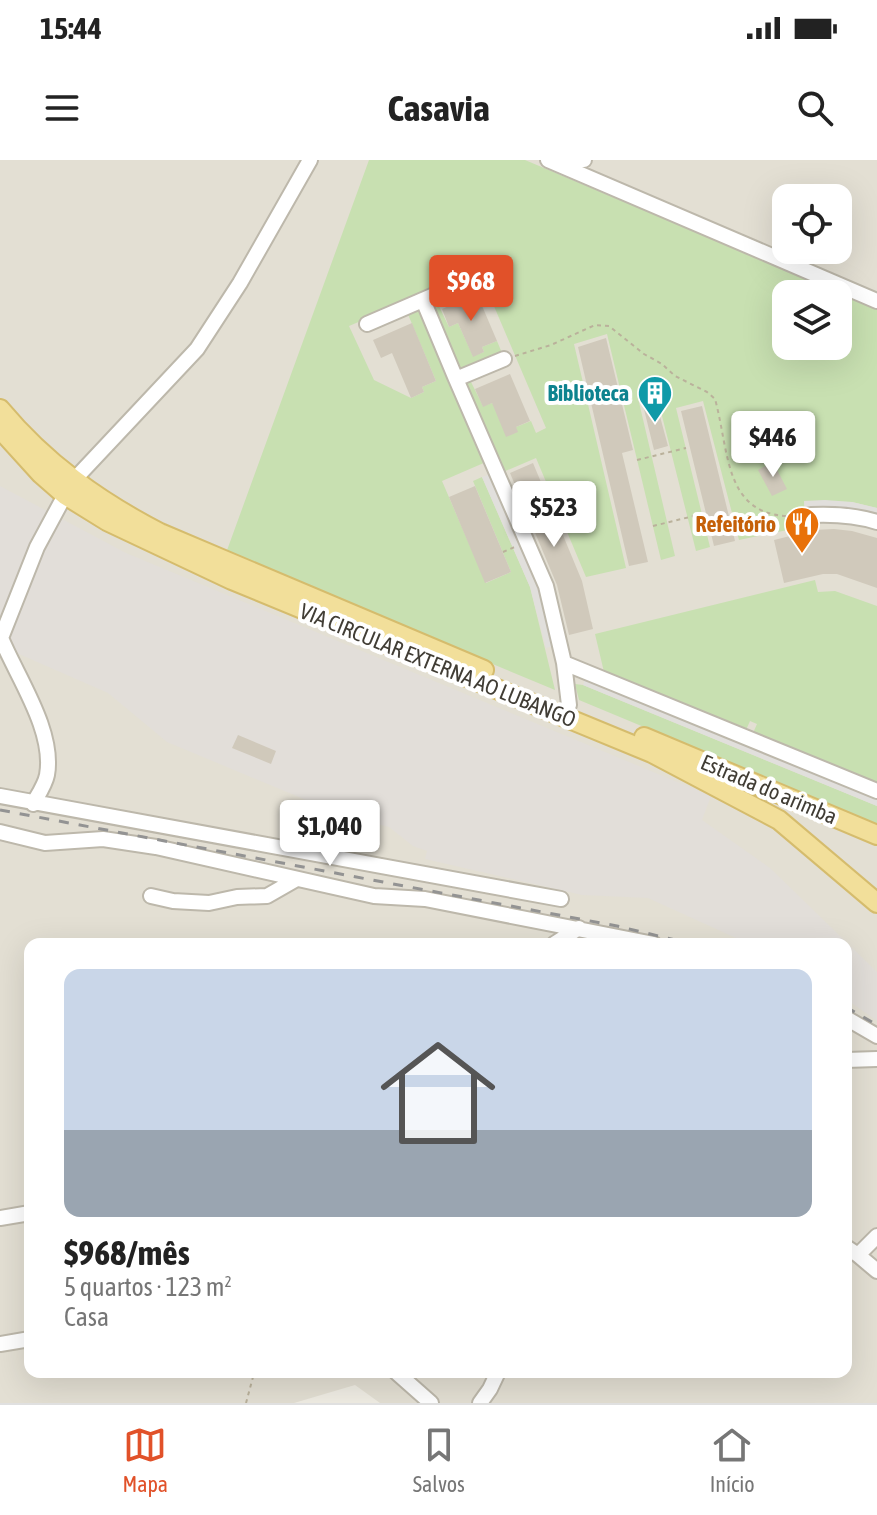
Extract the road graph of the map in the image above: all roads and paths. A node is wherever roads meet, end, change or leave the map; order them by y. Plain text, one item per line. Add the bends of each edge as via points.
1 (310, 160) edge
2 (548, 160) edge
3 (565, 160) edge
4 (584, 160) edge
5 (469, 280) dead end
6 (423, 300) junction
7 (877, 301) edge
8 (367, 324) dead end
9 (504, 359) joint
10 (456, 379) junction
11 (0, 409) edge
12 (0, 429) edge
13 (686, 448) dead end
14 (637, 460) dead end
15 (69, 488) junction
16 (702, 514) dead end
17 (811, 515) joint
18 (877, 522) edge
19 (653, 526) dead end
20 (4, 654) edge
21 (564, 663) junction
22 (569, 705) junction
23 (660, 744) joint
24 (877, 791) edge
25 (0, 796) edge
26 (33, 804) junction
27 (0, 832) edge
28 (877, 835) edge
29 (295, 880) junction
30 (869, 887) edge
31 (151, 896) dead end
32 (561, 899) dead end
33 (877, 903) edge
34 (579, 928) junction
35 (563, 938) edge
36 (626, 938) edge
37 (852, 1021) edge
38 (877, 1036) edge
39 (877, 1059) edge
40 (852, 1060) edge
41 (24, 1214) edge
42 (0, 1218) edge
43 (877, 1236) edge
44 (852, 1251) edge
45 (877, 1271) edge
46 (24, 1340) edge
47 (0, 1344) edge
48 (255, 1378) edge
49 (403, 1378) edge
50 (495, 1378) edge
51 (246, 1403) edge
52 (431, 1403) edge
53 (480, 1403) edge

1 - 15 street via 197,349
2 - 7 street
3 - 4 street
5 - 6 street
6 - 8 street
6 - 10 street
9 - 10 street
9 - 17 path via 595,325 609,326 715,399 742,498 759,510 786,517
10 - 21 street via 546,586
11 - 15 main road, VIA CIRCULAR EXTERNA AO LUBANGO
12 - 15 main road, VIA CIRCULAR EXTERNA AO LUBANGO via 41,474
13 - 14 path
15 - 20 street via 37,547 1,638
15 - 22 main road, VIA CIRCULAR EXTERNA AO LUBANGO via 160,533
15 - 30 main road, VIA CIRCULAR EXTERNA AO LUBANGO via 107,521 166,551 652,753 779,820
16 - 19 path
17 - 18 street
20 - 26 street via 29,697 47,748 47,776
21 - 22 street
21 - 24 street
22 - 23 main road, VIA CIRCULAR EXTERNA AO LUBANGO
23 - 28 main road, Estrada do arimba
25 - 26 street
26 - 32 street
27 - 29 street via 45,843 103,839 156,847
29 - 31 street via 267,896 209,903
29 - 34 street
30 - 33 main road, VIA CIRCULAR EXTERNA AO LUBANGO
34 - 35 street
34 - 36 street
37 - 38 street
39 - 40 street
41 - 42 street
43 - 44 street
44 - 45 street
46 - 47 street
48 - 51 path
49 - 52 street
50 - 53 street

